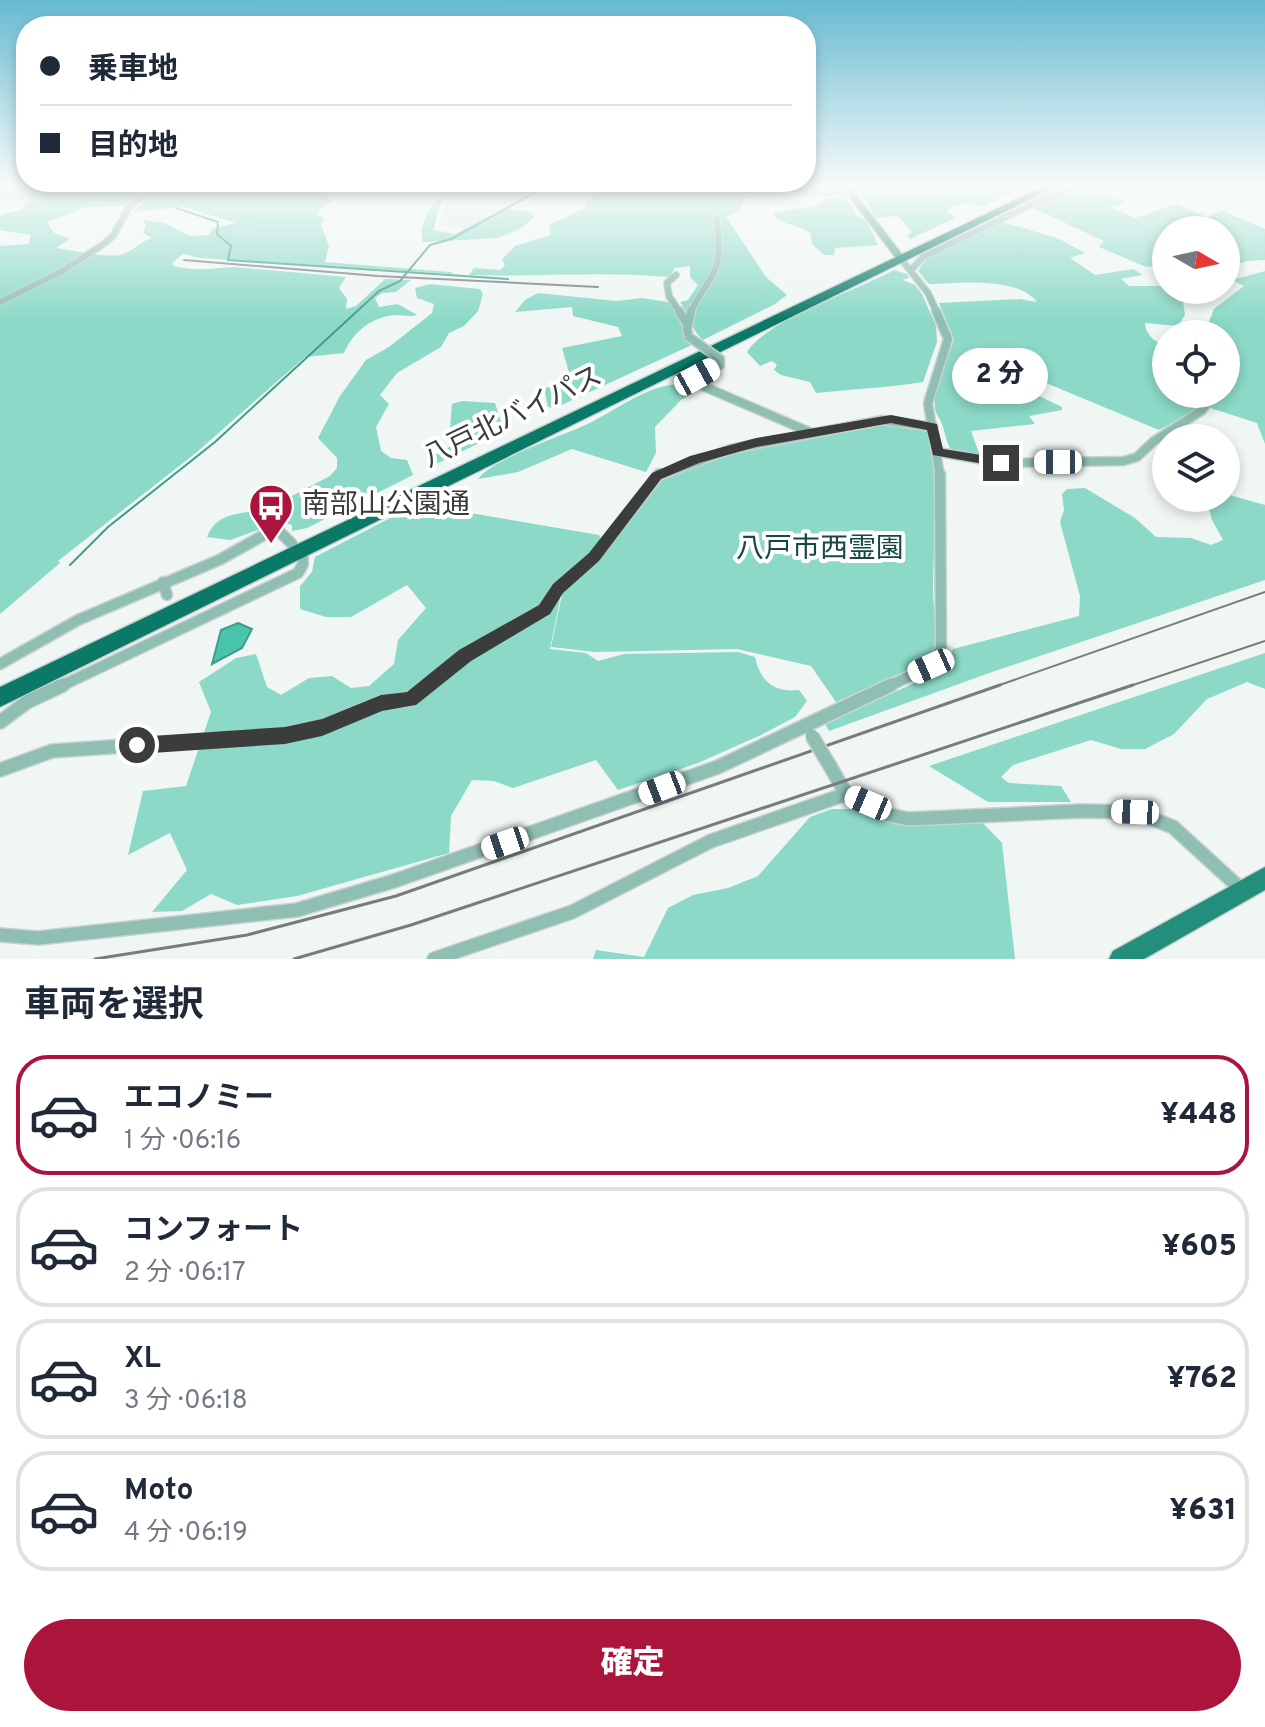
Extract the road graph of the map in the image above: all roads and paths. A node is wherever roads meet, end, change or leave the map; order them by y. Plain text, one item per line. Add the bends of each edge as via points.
1 (115, 232) edge
2 (717, 232) edge
3 (880, 232) edge
4 (956, 232) edge
5 (961, 232) edge
6 (975, 232) edge
7 (903, 261) junction
8 (676, 275) dead end
9 (0, 302) edge
10 (687, 324) junction
11 (1203, 408) edge
12 (933, 427) junction
13 (812, 433) junction
14 (938, 452) junction
15 (297, 546) junction
16 (163, 582) junction
17 (167, 595) dead end
18 (0, 664) edge
19 (0, 687) edge
20 (0, 697) edge
21 (0, 722) edge
22 (808, 730) junction
23 (0, 770) edge
24 (846, 794) junction
25 (1265, 878) edge
26 (1242, 890) junction
27 (0, 935) edge
28 (434, 959) edge
29 (1121, 959) edge

1 - 9 street via 61,272
2 - 10 street via 718,268
3 - 7 street
4 - 7 highway, 八戸北バイパス
5 - 7 highway, 八戸北バイパス
6 - 7 street
7 - 12 street via 928,293 948,339 928,393
7 - 15 highway, 八戸北バイパス
8 - 10 street via 667,290
10 - 13 street, bridge via 689,337 720,359 720,365 697,377 698,384
11 - 14 street via 1124,461 1001,463
12 - 13 street via 883,420
12 - 14 street
13 - 23 street via 731,449 660,473 594,557 558,588 544,609 465,656 410,699 381,703 322,727 285,735 52,751
14 - 22 street via 938,658
15 - 16 street via 273,530 219,560
15 - 19 highway, 八戸北バイパス
15 - 20 highway, 八戸北バイパス
15 - 21 street via 303,564 298,573 178,626 27,702
16 - 17 street
16 - 18 street via 78,620
22 - 24 street, bridge
22 - 27 street via 634,798 297,910 38,938
24 - 26 street via 908,819 1135,812 1173,827
24 - 28 street via 711,841 572,912
25 - 26 main road
26 - 29 main road

